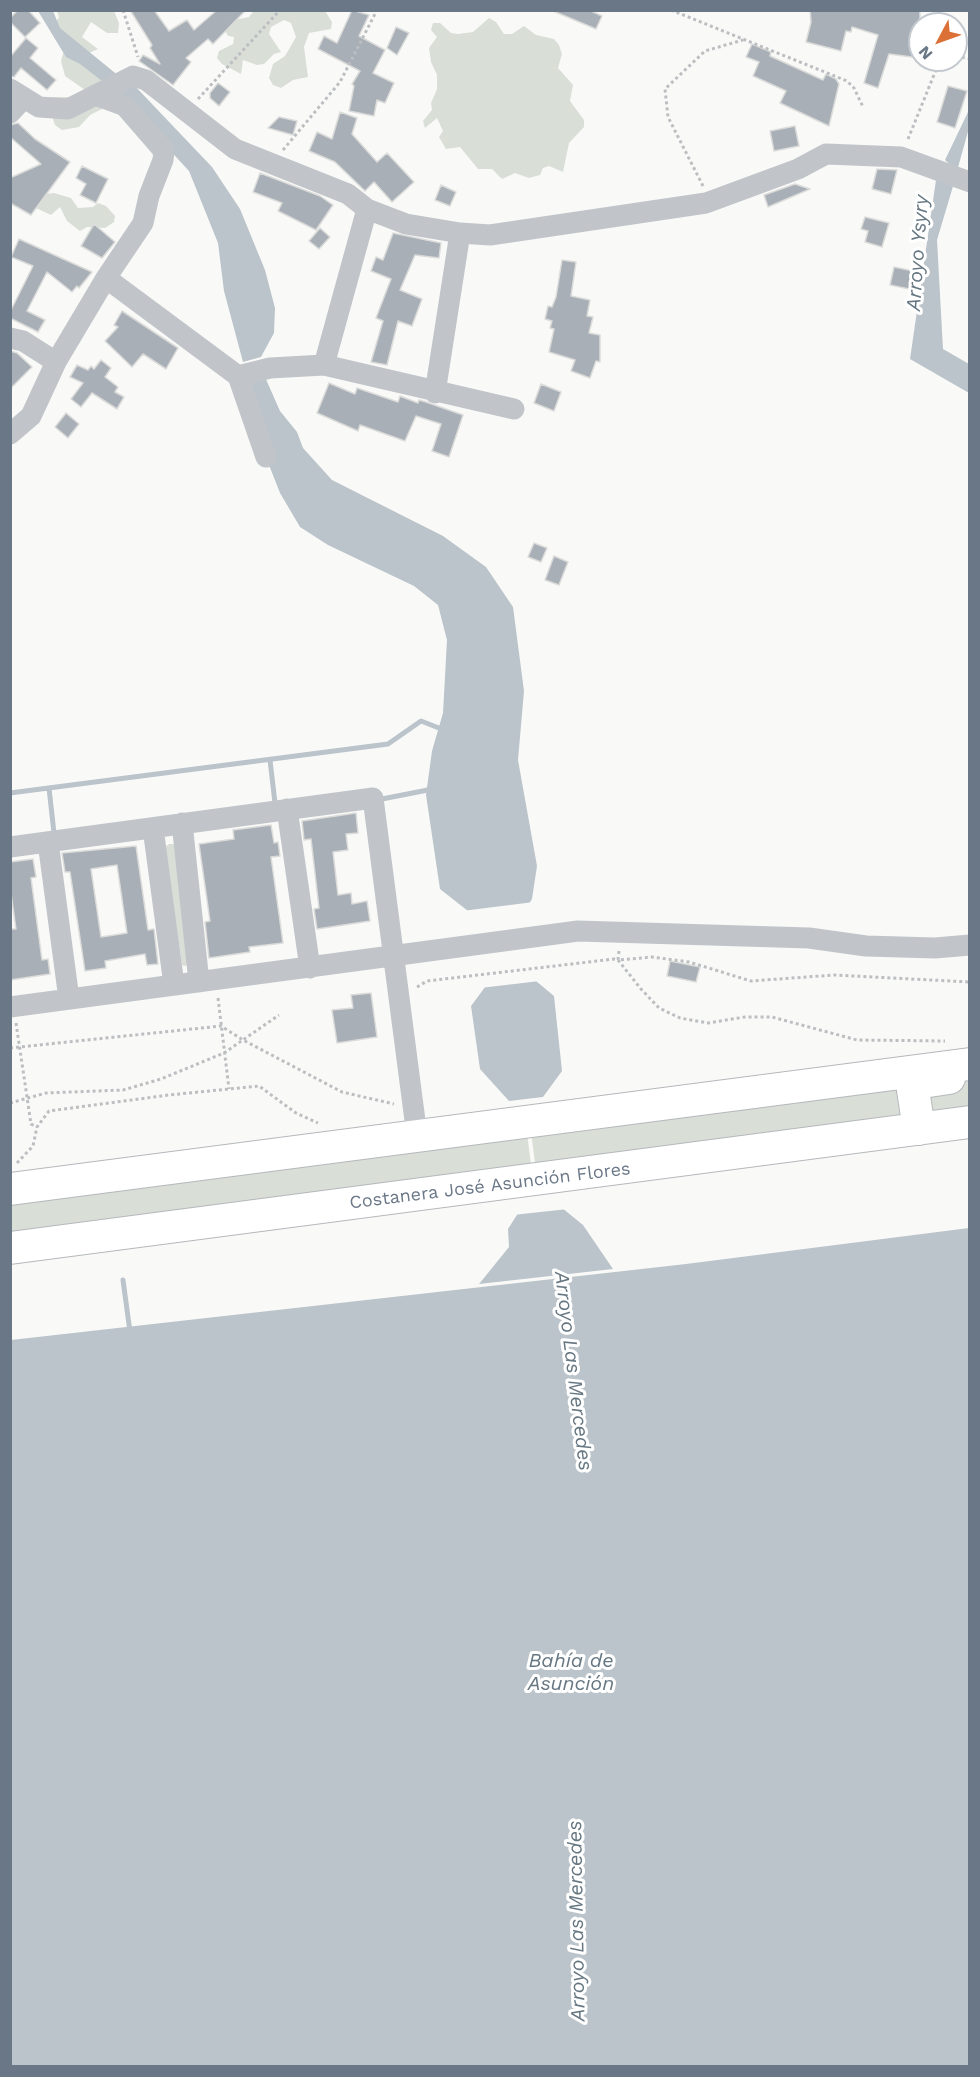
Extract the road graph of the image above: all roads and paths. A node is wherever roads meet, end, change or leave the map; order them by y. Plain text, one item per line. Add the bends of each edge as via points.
1 (123, 10) edge
2 (280, 10) edge
3 (377, 10) edge
4 (671, 10) edge
5 (744, 39) junction
6 (935, 72) edge
7 (136, 77) junction
8 (99, 93) junction
9 (15, 100) edge
10 (863, 107) dead end
11 (187, 111) junction
12 (902, 157) junction
13 (272, 162) junction
14 (969, 182) edge
15 (711, 202) junction
16 (367, 209) junction
17 (460, 233) junction
18 (106, 278) junction
19 (10, 338) edge
20 (56, 362) junction
21 (324, 365) junction
22 (242, 375) junction
23 (435, 393) junction
24 (514, 409) dead end
25 (10, 434) edge
26 (266, 457) dead end
27 (287, 809) junction
28 (182, 824) junction
29 (153, 828) junction
30 (48, 842) junction
31 (10, 847) edge
32 (969, 945) edge
33 (395, 957) junction
34 (618, 960) junction
35 (310, 968) junction
36 (969, 982) edge
37 (174, 986) junction
38 (208, 988) junction
39 (414, 994) dead end
40 (69, 999) junction
41 (13, 1013) edge
42 (279, 1015) dead end
43 (221, 1026) junction
44 (243, 1041) junction
45 (19, 1047) junction
46 (10, 1048) edge
47 (225, 1053) junction
48 (965, 1057) edge
49 (229, 1089) junction
50 (28, 1096) junction
51 (10, 1103) edge
52 (404, 1106) dead end
53 (969, 1122) edge
54 (323, 1125) dead end
55 (37, 1127) junction
56 (919, 1129) junction
57 (417, 1136) junction
58 (10, 1170) edge
59 (10, 1189) edge
60 (10, 1248) edge

1 - 7 path via 138,55
2 - 11 path
3 - 13 path via 340,82
4 - 5 path
5 - 10 path via 847,81
5 - 15 path via 705,51 664,89 668,117
6 - 12 path
7 - 8 street
7 - 11 street via 146,80
8 - 9 street via 68,109
8 - 18 street via 125,106 164,151 143,223
11 - 13 street via 235,149
12 - 14 street
12 - 15 street via 826,154 798,169
13 - 16 street via 348,194
15 - 17 street via 490,235
16 - 17 street via 405,224
16 - 21 street
17 - 23 street
18 - 20 street
18 - 22 street
19 - 20 street via 23,341
20 - 25 street via 31,416
21 - 22 street via 270,368
21 - 23 street
22 - 26 street
23 - 24 street
27 - 28 street
27 - 33 street via 373,798
27 - 35 street
28 - 29 street
28 - 38 street
29 - 30 street
29 - 37 street
30 - 31 street
30 - 40 street
32 - 33 street via 866,946 809,938 578,931
33 - 35 street
33 - 57 street
34 - 36 path via 652,957 689,962 761,982 834,975
34 - 39 path via 427,981
34 - 48 path via 659,1008 681,1018 708,1023 772,1017 857,1040
35 - 38 street
37 - 38 street
37 - 40 street
38 - 43 path
40 - 41 street
41 - 45 path
42 - 44 path
43 - 44 path
43 - 45 path
43 - 47 path
44 - 47 path
44 - 52 path via 342,1092
45 - 46 path
45 - 50 path
47 - 49 path
47 - 50 path via 123,1090
48 - 56 highway via 955,1077 916,1086 913,1095
48 - 57 highway
49 - 54 path via 260,1086 296,1113
49 - 55 path via 49,1111
50 - 51 path
50 - 55 path via 31,1124
53 - 56 highway, Costanera José Asunción Flores
55 - 58 path via 33,1146
56 - 60 highway, Costanera José Asunción Flores
57 - 59 highway

